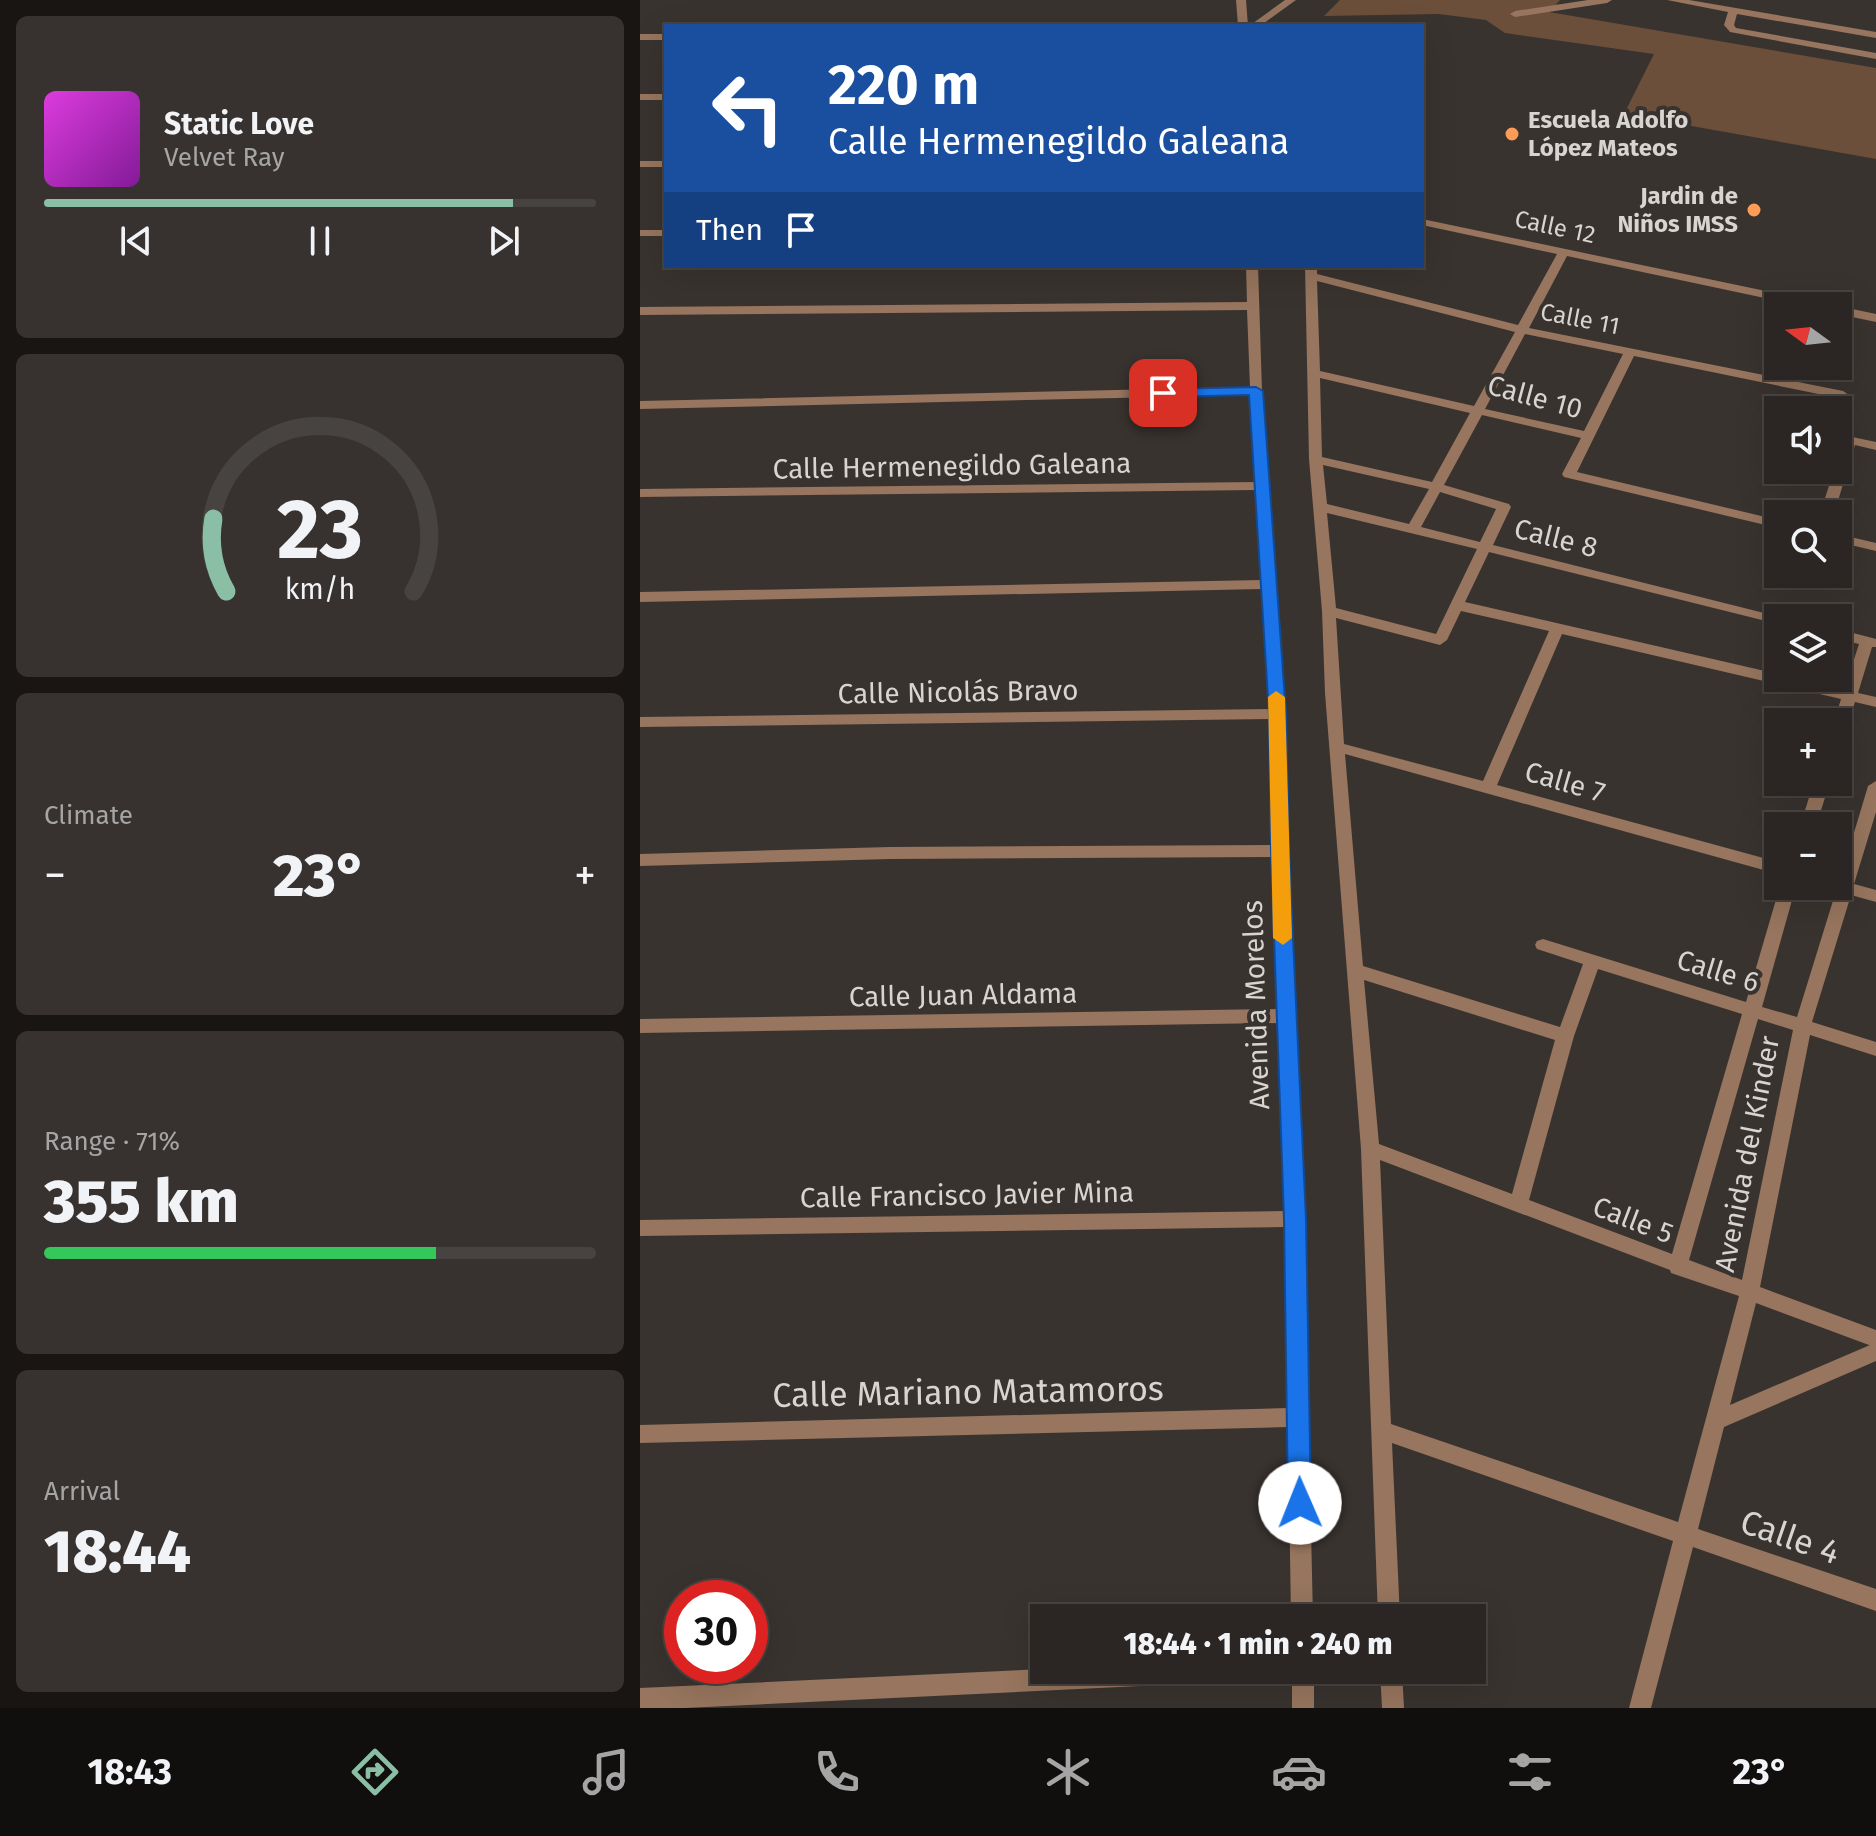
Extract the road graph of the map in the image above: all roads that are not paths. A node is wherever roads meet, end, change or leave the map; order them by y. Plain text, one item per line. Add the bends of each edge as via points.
1 (1241, 0) edge
2 (1291, 0) edge
3 (1607, 0) edge
4 (1672, 0) edge
5 (1733, 11) junction
6 (1275, 12) junction
7 (1515, 14) dead end
8 (1243, 24) edge
9 (1257, 24) edge
10 (1278, 24) edge
11 (1876, 35) edge
12 (640, 37) edge
13 (664, 37) edge
14 (1876, 56) edge
15 (640, 97) edge
16 (664, 97) edge
17 (640, 164) edge
18 (664, 164) edge
19 (1424, 222) edge
20 (640, 233) edge
21 (664, 233) edge
22 (1564, 252) junction
23 (1252, 268) edge
24 (1311, 271) edge
25 (1764, 294) edge
26 (1253, 306) junction
27 (640, 311) edge
28 (1852, 313) edge
29 (1876, 318) edge
30 (1522, 330) junction
31 (1631, 351) junction
32 (1313, 373) junction
33 (1256, 391) junction
34 (1843, 395) dead end
35 (640, 405) edge
36 (1479, 409) junction
37 (1588, 436) junction
38 (1852, 441) edge
39 (1876, 446) edge
40 (1316, 459) junction
41 (1264, 486) junction
42 (1437, 487) junction
43 (640, 493) edge
44 (1321, 507) junction
45 (1764, 521) edge
46 (1413, 530) junction
47 (1852, 541) edge
48 (1486, 547) junction
49 (1876, 547) edge
50 (1267, 584) junction
51 (640, 597) edge
52 (1457, 605) junction
53 (1329, 611) junction
54 (1764, 616) edge
55 (1557, 629) junction
56 (1871, 642) edge
57 (1850, 696) junction
58 (1876, 702) edge
59 (1846, 708) edge
60 (1278, 714) junction
61 (640, 722) edge
62 (1337, 747) junction
63 (1876, 786) edge
64 (1488, 787) junction
65 (1280, 851) junction
66 (1852, 857) edge
67 (640, 860) edge
68 (1764, 864) edge
69 (1852, 890) edge
70 (1876, 896) edge
71 (1784, 900) edge
72 (1838, 900) edge
73 (1543, 945) dead end
74 (1593, 960) junction
75 (1357, 971) junction
76 (1752, 1008) junction
77 (1286, 1016) junction
78 (1803, 1025) junction
79 (640, 1026) edge
80 (1565, 1036) junction
81 (1876, 1049) edge
82 (1370, 1149) junction
83 (1518, 1205) junction
84 (1295, 1219) junction
85 (640, 1228) edge
86 (1678, 1267) junction
87 (1749, 1294) junction
88 (1876, 1339) edge
89 (1876, 1352) edge
90 (1298, 1417) junction
91 (1717, 1420) junction
92 (1381, 1430) junction
93 (640, 1434) edge
94 (1684, 1535) junction
95 (1876, 1600) edge
96 (1302, 1604) edge
97 (1388, 1604) edge
98 (1030, 1680) edge
99 (1303, 1684) edge
100 (1392, 1684) edge
101 (640, 1699) edge
102 (1303, 1708) edge
103 (1393, 1708) edge
104 (1640, 1708) edge

1 - 8 street
2 - 6 street
3 - 7 street
4 - 5 street
5 - 11 street
5 - 14 street via 1733,30
6 - 9 street
6 - 10 street
12 - 13 street
15 - 16 street
17 - 18 street
19 - 22 street, Calle 12
20 - 21 street
22 - 25 street, Calle 12
22 - 30 street
23 - 26 street, Avenida Morelos
24 - 30 street, Calle 11
24 - 32 street
26 - 27 street
26 - 33 street, Avenida Morelos
28 - 29 street
30 - 31 street, Calle 11
30 - 36 street
31 - 34 street, Calle 11
31 - 37 street
32 - 36 street, Calle 10
32 - 40 street
33 - 35 street
33 - 41 street, Avenida Morelos
36 - 37 street, Calle 10
36 - 42 street
37 - 45 street, Calle 10 via 1569,474
38 - 39 street
40 - 42 street
40 - 44 street
41 - 43 street, Calle Hermenegildo Galeana
41 - 50 street, Avenida Morelos
42 - 46 street
42 - 48 street via 1499,504 1504,510
44 - 46 street, Calle 8
44 - 53 street
46 - 48 street, Calle 8
47 - 49 street
48 - 52 street
48 - 54 street, Calle 8
50 - 51 street
50 - 60 street, Avenida Morelos
52 - 53 street via 1440,640
52 - 55 street
53 - 62 street
55 - 57 street
55 - 64 street
56 - 57 street
57 - 58 street
57 - 59 street
60 - 61 street, Calle Nicolás Bravo
60 - 65 street, Avenida Morelos
62 - 64 street, Calle 7
62 - 75 street
63 - 66 street, Avenida del Kinder
64 - 68 street, Calle 7
65 - 67 street
65 - 77 street, Avenida Morelos
69 - 70 street
71 - 76 street
72 - 78 street, Avenida del Kinder
73 - 74 street, Calle 6
74 - 76 street, Calle 6
74 - 80 street
75 - 80 street
75 - 82 street
76 - 78 street, Calle 6
76 - 86 street
77 - 79 street, Calle Juan Aldama
77 - 84 street, Avenida Morelos
78 - 81 street, Calle 6
78 - 87 street, Avenida del Kinder
80 - 83 street
82 - 83 street, Calle 5
82 - 92 street
83 - 86 street, Calle 5
84 - 85 street, Calle Francisco Javier Mina
84 - 90 street, Avenida Morelos
86 - 87 street, Calle 5
87 - 88 street, Calle 5
87 - 91 street, Avenida del Kinder
89 - 91 street
90 - 93 street, Calle Mariano Matamoros
90 - 96 street, Avenida Morelos
91 - 94 street, Avenida del Kinder
92 - 94 street
92 - 97 street
94 - 95 street, Calle 4
94 - 104 street, Avenida del Kinder
98 - 101 street
99 - 102 street
100 - 103 street

